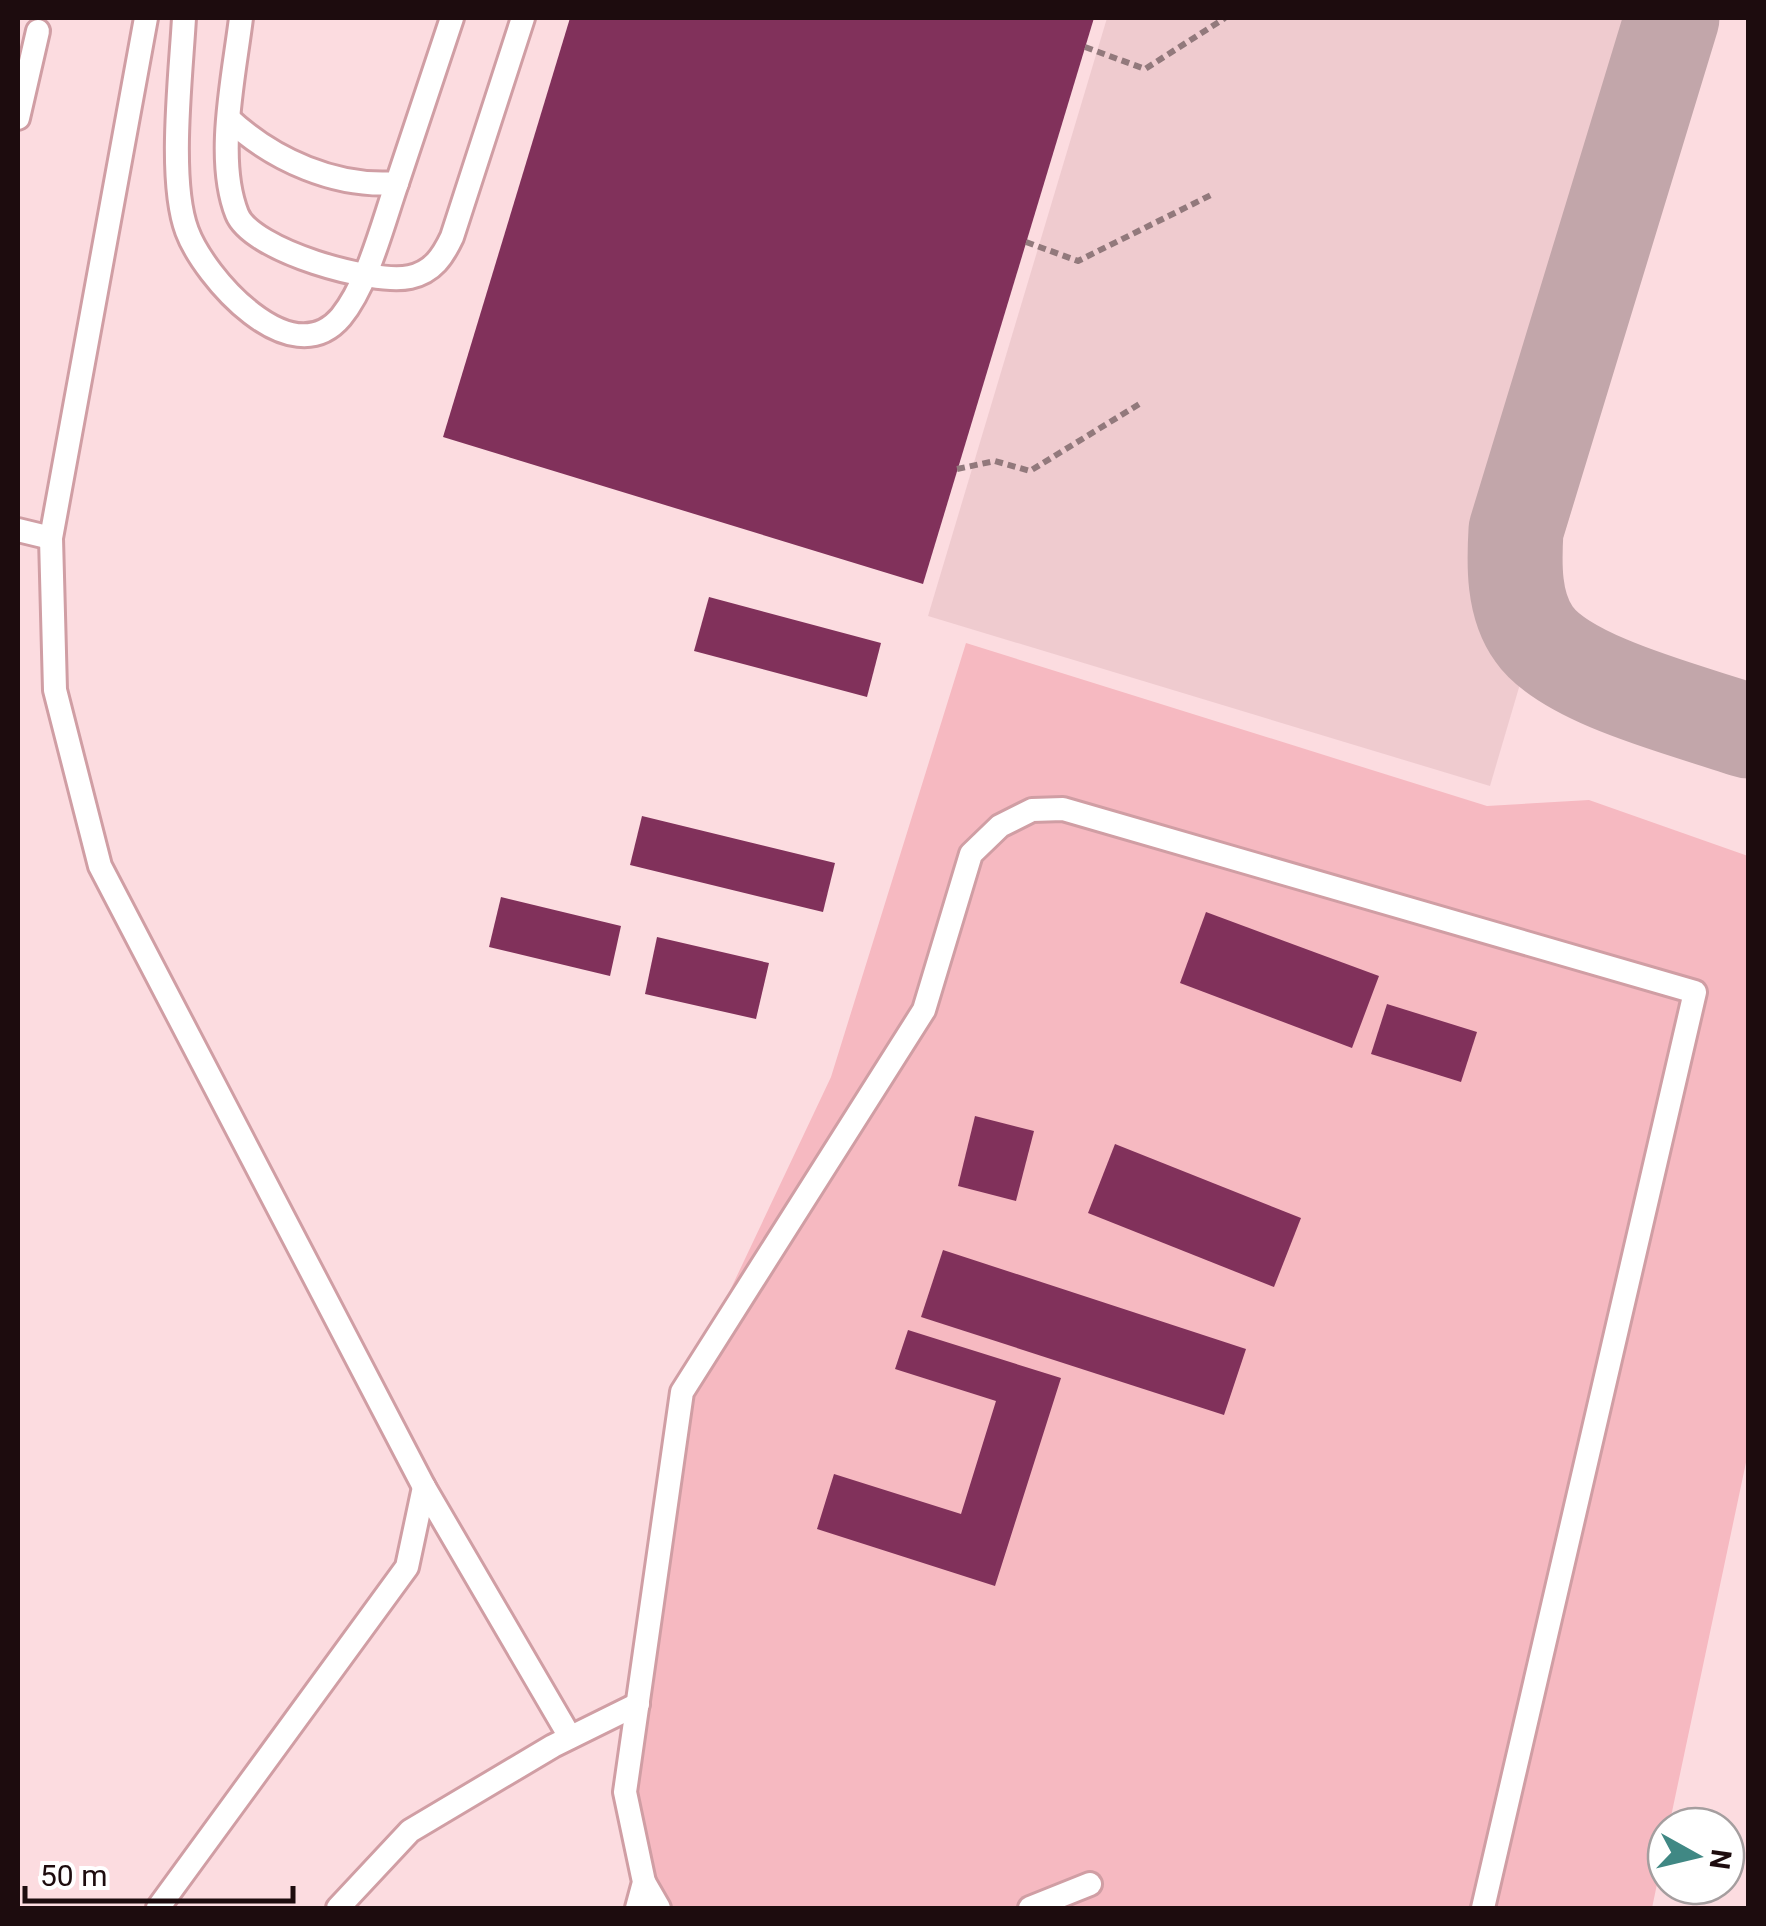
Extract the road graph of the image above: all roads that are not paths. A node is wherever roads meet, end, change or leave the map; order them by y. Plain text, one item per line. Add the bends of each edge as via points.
1 (146, 18) edge
2 (184, 18) edge
3 (241, 18) edge
4 (452, 18) edge
5 (523, 18) edge
6 (38, 31) dead end
7 (18, 118) edge
8 (228, 119) junction
9 (397, 183) junction
10 (363, 276) junction
11 (18, 530) edge
12 (50, 538) junction
13 (424, 1487) junction
14 (638, 1704) junction
15 (570, 1737) junction
16 (644, 1882) junction
17 (1090, 1884) dead end
18 (158, 1908) edge
19 (338, 1908) edge
20 (637, 1908) edge
21 (659, 1908) edge
22 (1030, 1908) edge
23 (1483, 1908) edge

1 - 12 lane
2 - 10 lane via 177,170 186,229 207,270 248,312 288,334 315,334 340,318
3 - 8 lane
4 - 9 lane
5 - 10 lane via 440,262 411,277
6 - 7 lane
8 - 9 lane via 308,169
8 - 10 lane via 228,186 239,220 280,251
9 - 10 lane
11 - 12 lane
12 - 13 lane via 55,690 100,866
13 - 15 lane
13 - 18 lane via 406,1567
14 - 15 lane
14 - 16 lane via 625,1792
14 - 23 lane via 682,1392 924,1010 970,854 1000,826 1032,810 1063,808 1695,992
15 - 19 lane via 410,1831
16 - 20 lane
16 - 21 lane
17 - 22 lane

